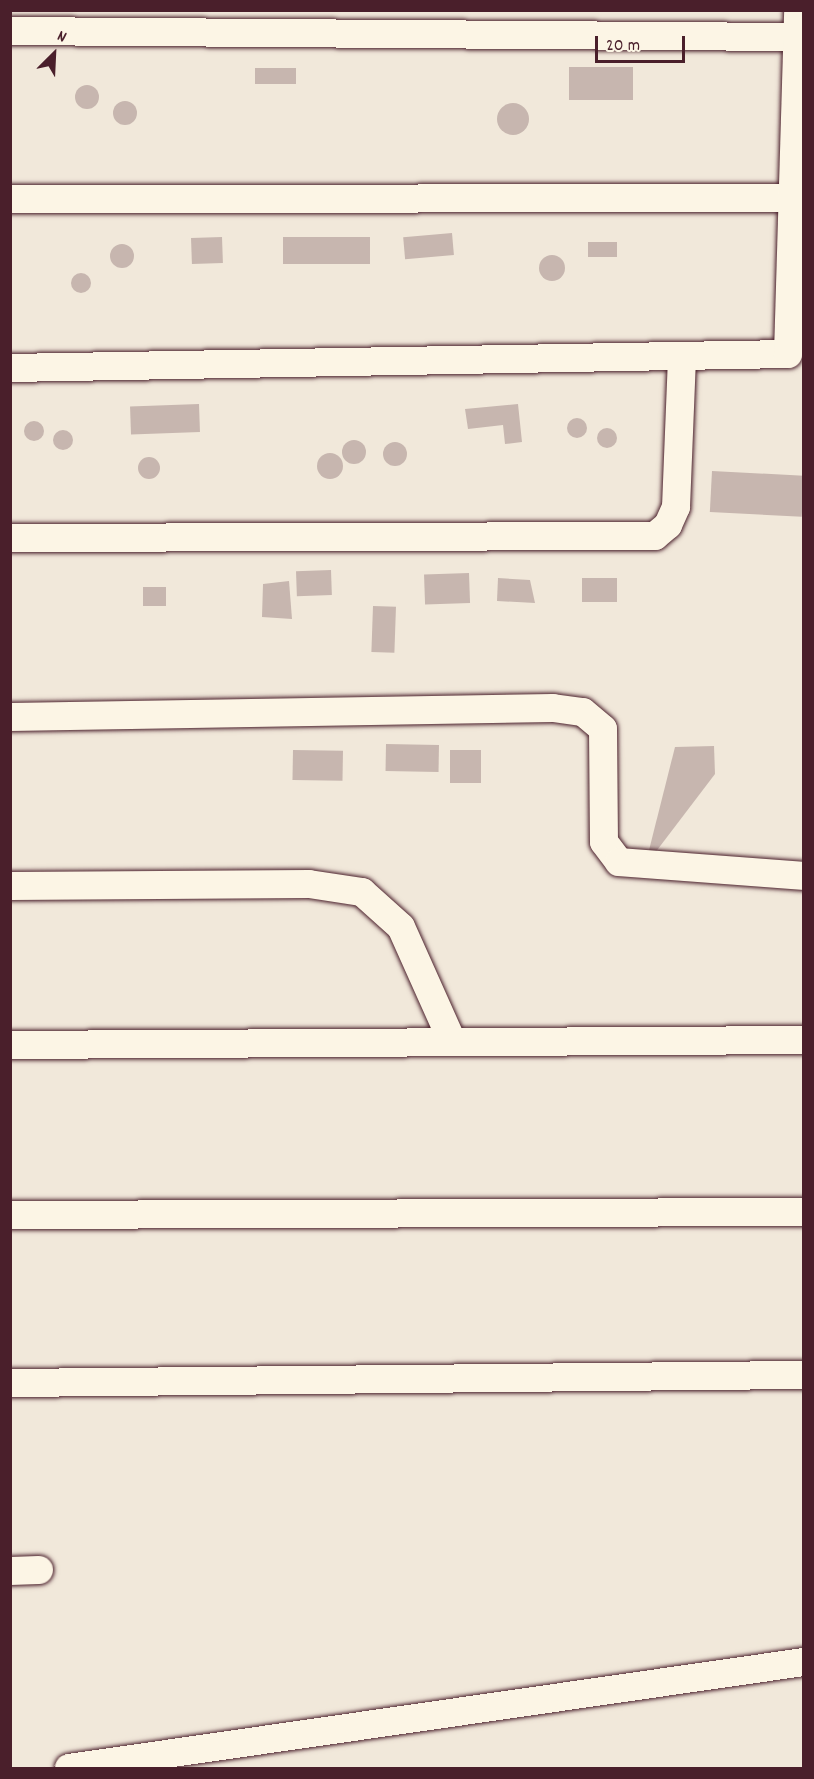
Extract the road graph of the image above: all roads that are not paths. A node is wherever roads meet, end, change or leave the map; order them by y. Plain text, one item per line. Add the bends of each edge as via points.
1 (797, 24) edge
2 (10, 31) edge
3 (791, 198) junction
4 (10, 199) edge
5 (682, 356) junction
6 (10, 368) edge
7 (10, 538) edge
8 (10, 717) edge
9 (804, 876) edge
10 (10, 886) edge
11 (804, 1040) edge
12 (452, 1041) junction
13 (10, 1045) edge
14 (804, 1212) edge
15 (10, 1215) edge
16 (804, 1375) edge
17 (10, 1383) edge
18 (39, 1570) dead end
19 (10, 1571) edge
20 (804, 1662) edge
21 (69, 1768) edge

1 - 2 street
1 - 3 street
3 - 4 street
3 - 5 street via 788,354
5 - 6 street
5 - 7 street via 676,507 668,525 656,536
8 - 9 street via 554,708 582,712 603,729 604,842 619,862
10 - 12 street via 309,884 362,892 401,927
11 - 12 street
12 - 13 street
14 - 15 street
16 - 17 street
18 - 19 street
20 - 21 street

